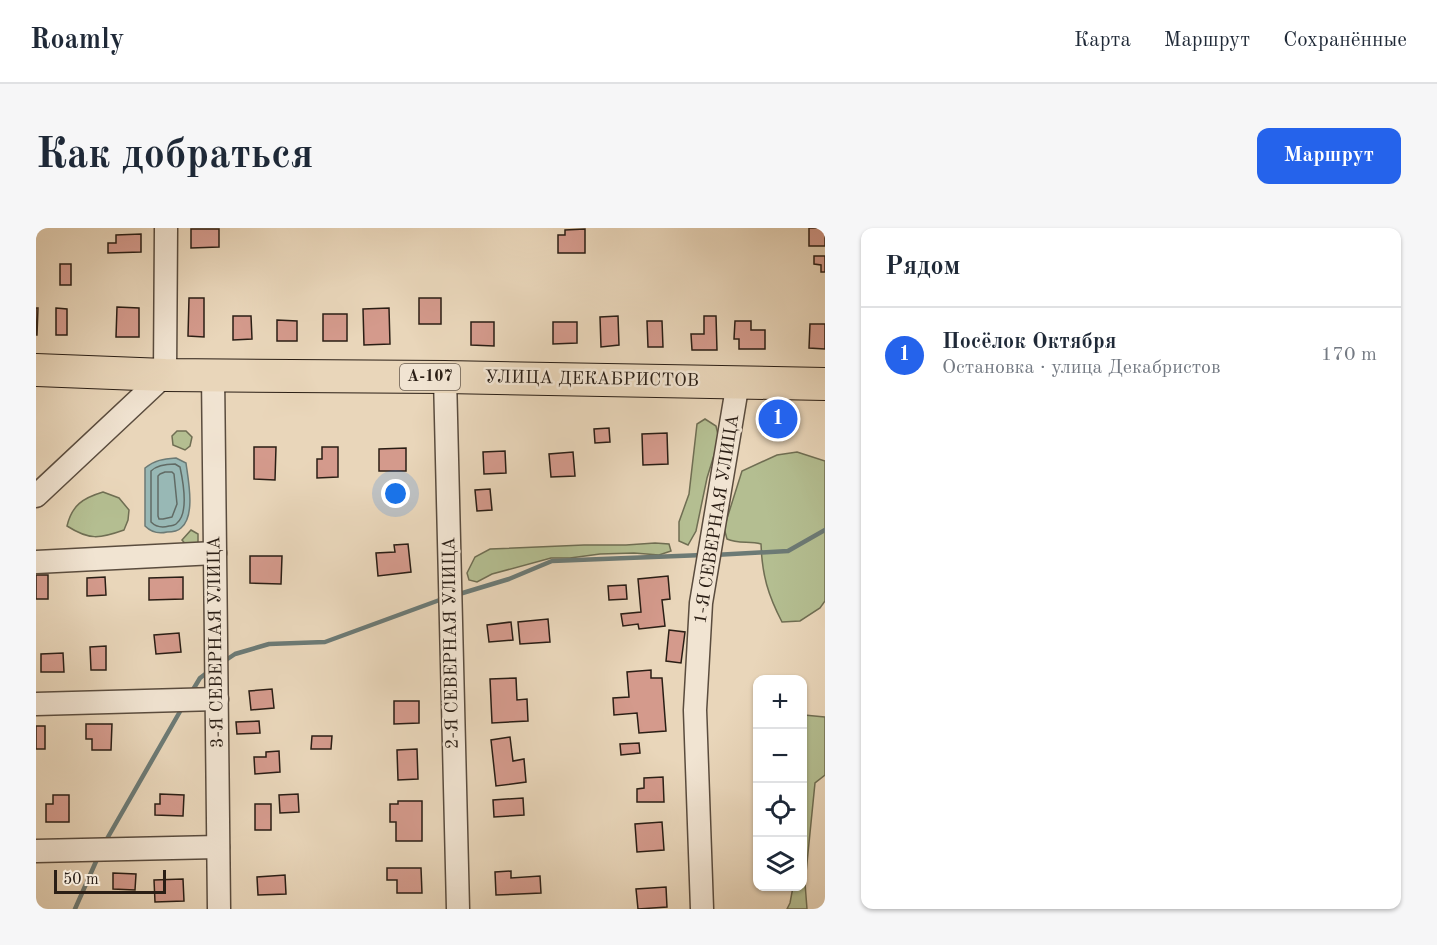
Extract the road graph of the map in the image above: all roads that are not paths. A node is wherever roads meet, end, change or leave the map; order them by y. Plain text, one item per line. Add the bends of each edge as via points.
1 (166, 228) edge
2 (36, 370) edge
3 (213, 374) junction
4 (165, 375) junction
5 (445, 377) junction
6 (738, 382) junction
7 (825, 384) edge
8 (36, 496) edge
9 (215, 553) junction
10 (36, 562) edge
11 (217, 699) junction
12 (36, 704) edge
13 (218, 847) junction
14 (36, 850) edge
15 (219, 909) edge
16 (458, 909) edge
17 (702, 909) edge

1 - 4 street
2 - 4 highway, УЛИЦА ДЕКАБРИСТОВ / А-107
3 - 4 highway, УЛИЦА ДЕКАБРИСТОВ / А-107
3 - 5 highway, УЛИЦА ДЕКАБРИСТОВ / А-107
3 - 9 street, 3-Я СЕВЕРНАЯ УЛИЦА
4 - 8 street
5 - 6 highway, УЛИЦА ДЕКАБРИСТОВ / А-107
5 - 16 street, 2-Я СЕВЕРНАЯ УЛИЦА
6 - 7 highway, УЛИЦА ДЕКАБРИСТОВ / А-107
6 - 17 street, 1-Я СЕВЕРНАЯ УЛИЦА via 701,603 695,710
9 - 10 street
9 - 11 street, 3-Я СЕВЕРНАЯ УЛИЦА
11 - 12 street
11 - 13 street, 3-Я СЕВЕРНАЯ УЛИЦА
13 - 14 street
13 - 15 street, 3-Я СЕВЕРНАЯ УЛИЦА

